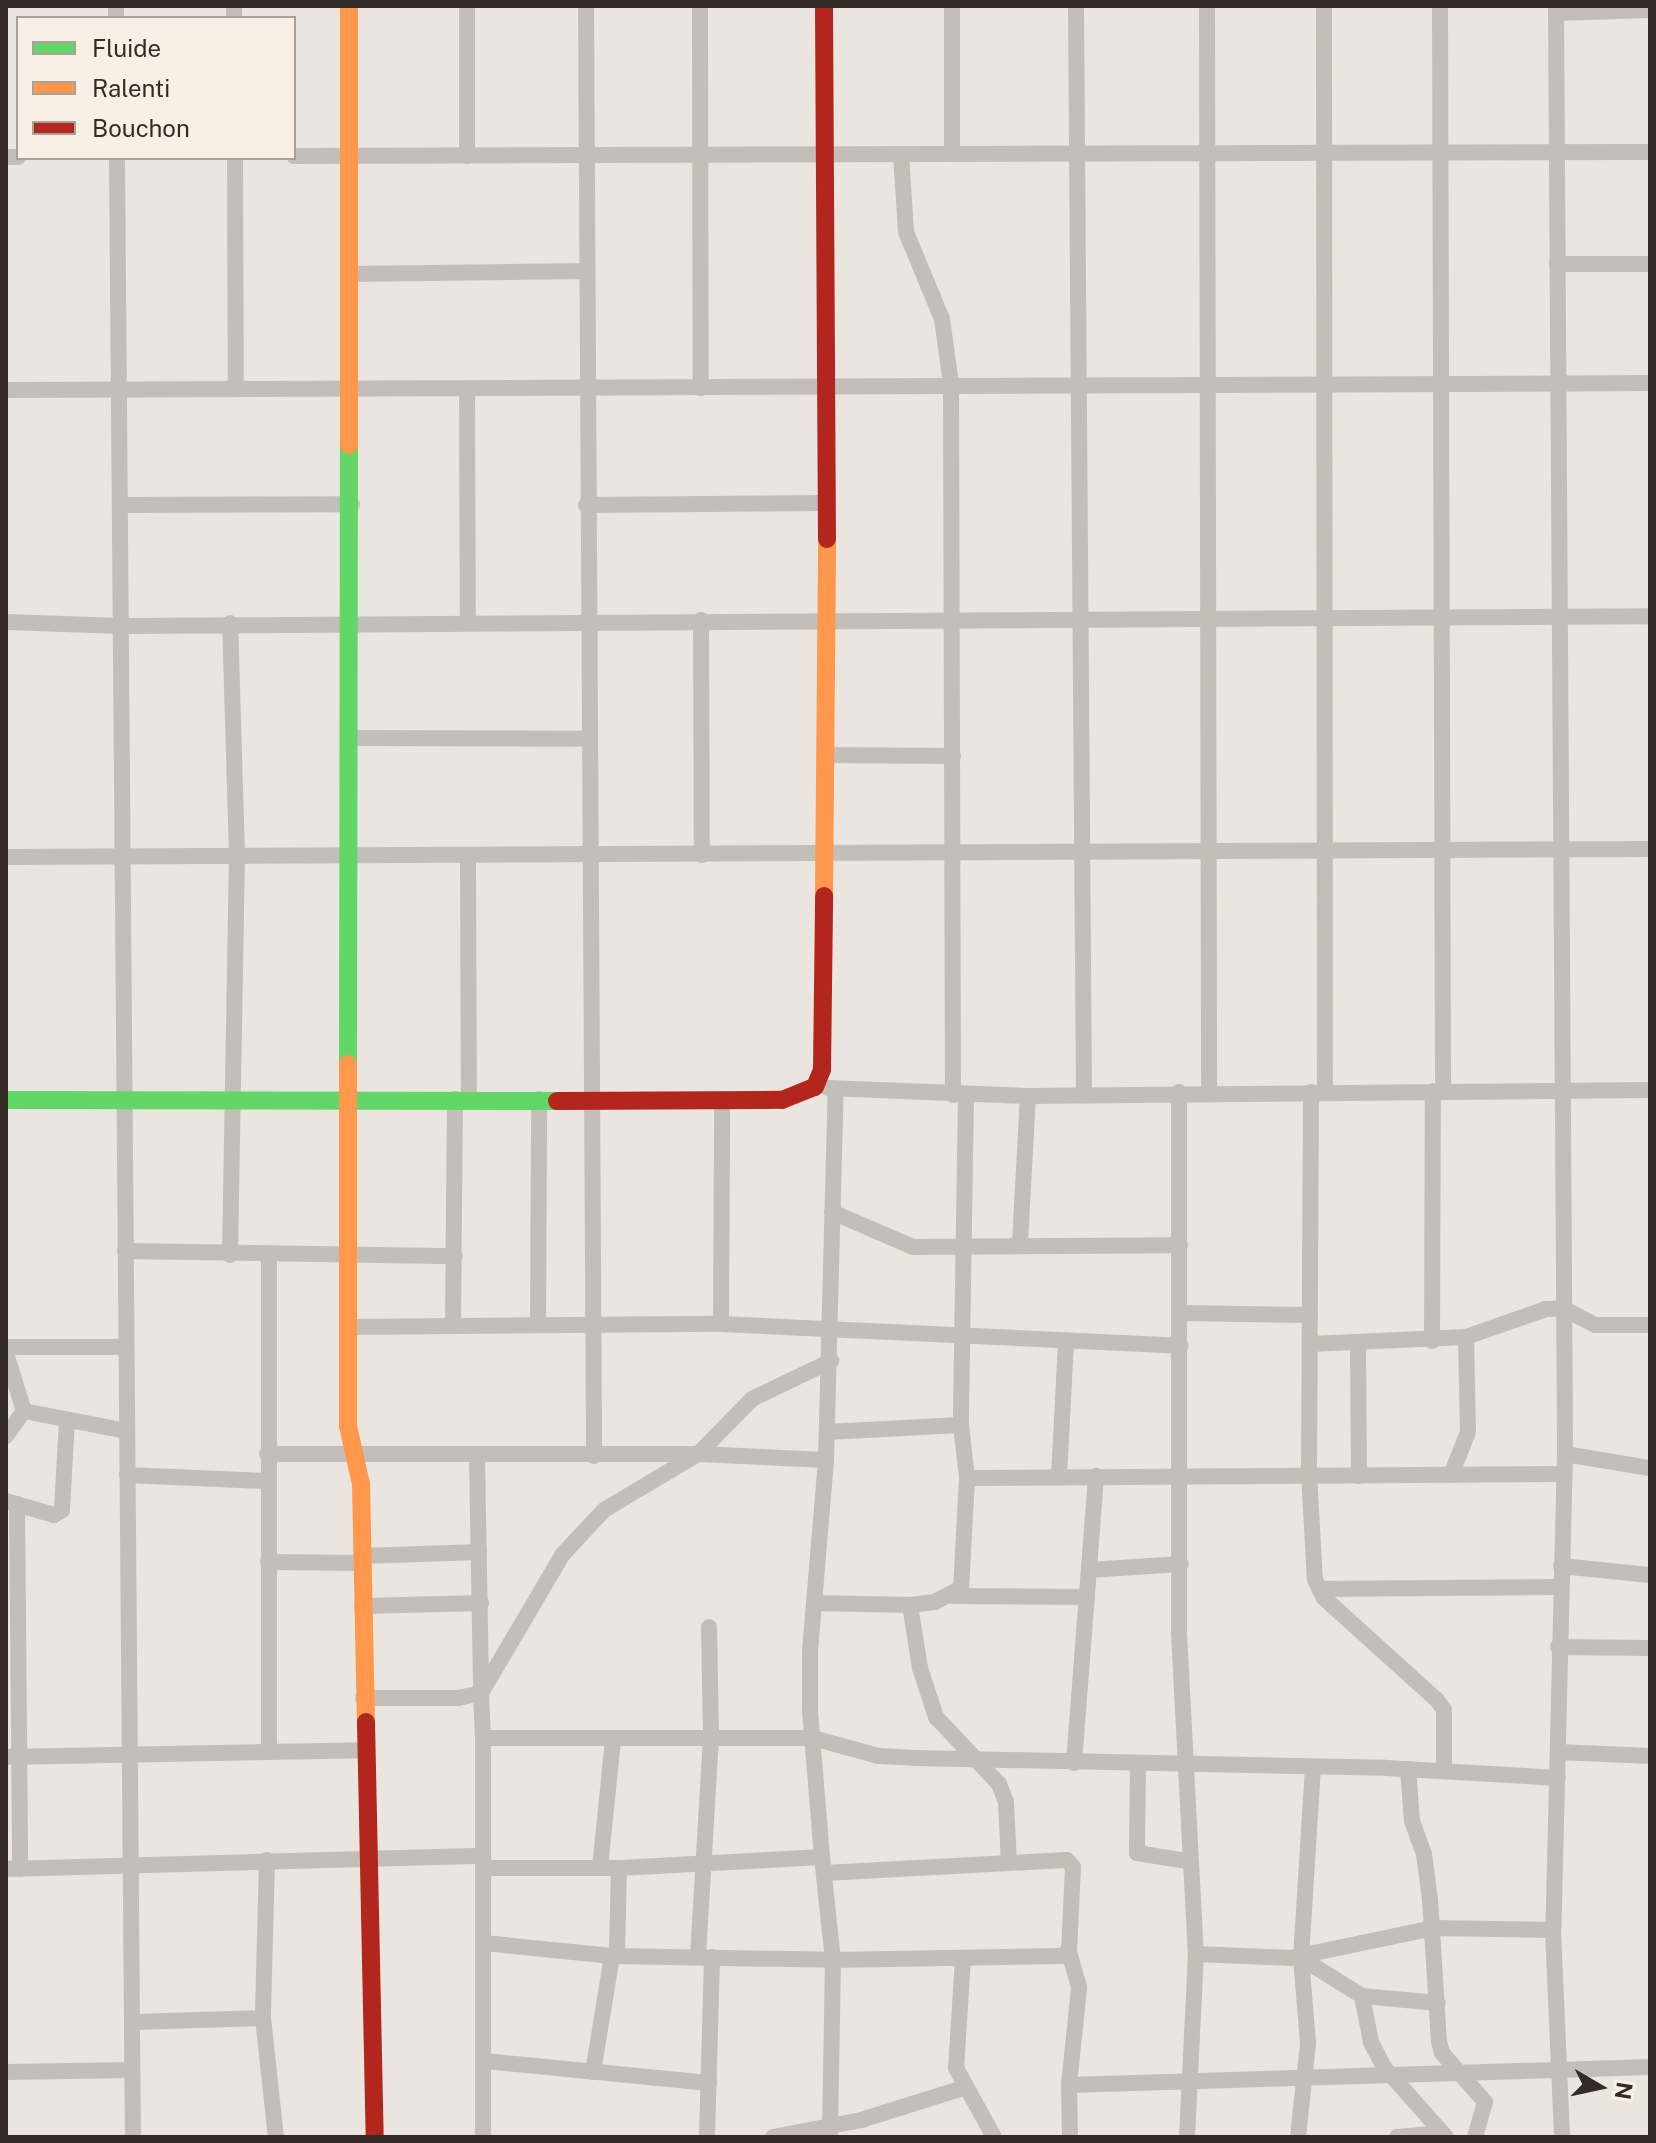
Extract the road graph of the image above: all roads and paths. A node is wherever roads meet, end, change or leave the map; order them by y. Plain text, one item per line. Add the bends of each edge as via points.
1 (349, 6) edge
2 (467, 6) edge
3 (586, 6) edge
4 (700, 6) edge
5 (824, 6) edge
6 (952, 6) edge
7 (1076, 6) edge
8 (1207, 6) edge
9 (1324, 6) edge
10 (1440, 6) edge
11 (1556, 10) edge
12 (1650, 10) edge
13 (1440, 152) junction
14 (1557, 152) junction
15 (1650, 152) edge
16 (1207, 153) junction
17 (1324, 153) junction
18 (825, 154) junction
19 (901, 154) junction
20 (952, 154) junction
21 (1077, 154) junction
22 (586, 155) junction
23 (701, 155) junction
24 (296, 156) edge
25 (349, 156) junction
26 (467, 156) junction
27 (117, 160) edge
28 (235, 160) edge
29 (1557, 264) junction
30 (1650, 264) edge
31 (586, 271) junction
32 (348, 274) junction
33 (1650, 383) edge
34 (951, 384) junction
35 (1441, 385) junction
36 (1558, 385) junction
37 (1208, 386) junction
38 (1324, 386) junction
39 (826, 387) junction
40 (1079, 387) junction
41 (586, 388) junction
42 (701, 388) junction
43 (236, 389) junction
44 (348, 389) junction
45 (467, 389) junction
46 (6, 390) edge
47 (119, 390) junction
48 (827, 503) junction
49 (352, 504) junction
50 (120, 505) junction
51 (586, 505) junction
52 (1650, 616) edge
53 (1442, 617) junction
54 (1560, 617) junction
55 (828, 618) junction
56 (1081, 618) junction
57 (1208, 618) junction
58 (1325, 618) junction
59 (953, 619) junction
60 (468, 620) junction
61 (586, 620) junction
62 (701, 620) junction
63 (6, 622) edge
64 (351, 622) junction
65 (230, 623) junction
66 (121, 626) junction
67 (348, 738) junction
68 (586, 739) junction
69 (825, 755) junction
70 (953, 756) junction
71 (1650, 849) edge
72 (1561, 851) junction
73 (1325, 852) junction
74 (1443, 852) junction
75 (824, 853) junction
76 (1082, 853) junction
77 (1209, 853) junction
78 (953, 854) junction
79 (468, 855) junction
80 (587, 855) junction
81 (702, 855) junction
82 (122, 856) junction
83 (237, 856) junction
84 (348, 856) junction
85 (6, 857) edge
86 (815, 1087) junction
87 (836, 1088) junction
88 (1650, 1090) edge
89 (1438, 1091) junction
90 (1563, 1091) junction
91 (1179, 1092) junction
92 (1209, 1092) junction
93 (1318, 1092) junction
94 (960, 1095) junction
95 (1084, 1095) junction
96 (1028, 1096) junction
97 (236, 1099) junction
98 (347, 1099) junction
99 (462, 1099) junction
100 (539, 1099) junction
101 (589, 1099) junction
102 (6, 1100) edge
103 (124, 1100) junction
104 (722, 1102) junction
105 (832, 1212) junction
106 (1020, 1243) junction
107 (964, 1245) junction
108 (1180, 1245) junction
109 (125, 1251) junction
110 (269, 1254) junction
111 (347, 1254) junction
112 (230, 1255) junction
113 (455, 1256) junction
114 (1564, 1309) junction
115 (1180, 1313) junction
116 (1310, 1315) junction
117 (538, 1323) junction
118 (595, 1323) junction
119 (721, 1324) junction
120 (453, 1325) junction
121 (1650, 1325) edge
122 (348, 1327) junction
123 (831, 1332) junction
124 (964, 1334) junction
125 (1466, 1337) junction
126 (1432, 1341) junction
127 (1066, 1342) junction
128 (1358, 1342) junction
129 (1310, 1344) junction
130 (1180, 1346) junction
131 (126, 1347) junction
132 (6, 1350) edge
133 (831, 1361) junction
134 (24, 1411) junction
135 (67, 1421) junction
136 (961, 1425) junction
137 (127, 1431) junction
138 (827, 1432) junction
139 (6, 1436) edge
140 (267, 1454) junction
141 (698, 1454) junction
142 (1565, 1454) junction
143 (352, 1455) junction
144 (477, 1456) junction
145 (594, 1456) junction
146 (826, 1460) junction
147 (1650, 1468) edge
148 (1309, 1474) junction
149 (1564, 1474) junction
150 (127, 1475) junction
151 (1182, 1475) junction
152 (1451, 1475) junction
153 (1059, 1476) junction
154 (1096, 1476) junction
155 (1359, 1476) junction
156 (967, 1478) junction
157 (267, 1481) junction
158 (12, 1502) edge
159 (479, 1552) junction
160 (362, 1559) junction
161 (268, 1562) junction
162 (1181, 1564) junction
163 (1561, 1566) junction
164 (1089, 1570) junction
165 (1650, 1575) edge
166 (1560, 1587) junction
167 (1319, 1589) junction
168 (952, 1596) junction
169 (1087, 1597) junction
170 (481, 1603) junction
171 (814, 1603) junction
172 (910, 1605) junction
173 (362, 1606) junction
174 (709, 1627) dead end
175 (1558, 1647) junction
176 (1650, 1648) edge
177 (11, 1678) edge
178 (481, 1693) junction
179 (363, 1698) junction
180 (483, 1738) junction
181 (711, 1738) junction
182 (813, 1738) junction
183 (613, 1741) junction
184 (363, 1750) junction
185 (269, 1752) junction
186 (1558, 1752) junction
187 (1650, 1756) edge
188 (13, 1757) edge
189 (130, 1757) junction
190 (979, 1759) junction
191 (1074, 1763) junction
192 (1138, 1765) junction
193 (1186, 1766) junction
194 (1313, 1767) junction
195 (1408, 1769) junction
196 (1444, 1771) junction
197 (1558, 1778) junction
198 (366, 1858) junction
199 (267, 1860) junction
200 (1187, 1861) junction
201 (484, 1862) junction
202 (700, 1862) junction
203 (130, 1863) junction
204 (1009, 1863) junction
205 (823, 1865) junction
206 (600, 1868) junction
207 (619, 1868) junction
208 (13, 1869) edge
209 (1433, 1928) junction
210 (1553, 1930) junction
211 (484, 1943) junction
212 (1069, 1952) junction
213 (1196, 1954) junction
214 (615, 1955) junction
215 (705, 1957) junction
216 (963, 1958) junction
217 (1301, 1958) junction
218 (833, 1960) junction
219 (1362, 1996) junction
220 (1438, 2003) junction
221 (263, 2018) junction
222 (132, 2022) junction
223 (485, 2061) junction
224 (1650, 2067) edge
225 (132, 2070) junction
226 (1561, 2070) junction
227 (6, 2072) edge
228 (593, 2072) junction
229 (1460, 2073) junction
230 (1390, 2075) junction
231 (1190, 2078) junction
232 (1302, 2078) junction
233 (709, 2083) junction
234 (1069, 2085) junction
235 (966, 2087) junction
236 (828, 2133) edge
237 (1444, 2135) edge
238 (133, 2137) edge
239 (276, 2137) edge
240 (375, 2137) edge
241 (483, 2137) edge
242 (707, 2137) edge
243 (773, 2137) edge
244 (994, 2137) edge
245 (1070, 2137) edge
246 (1187, 2137) edge
247 (1298, 2137) edge
248 (1397, 2137) edge
249 (1475, 2137) edge
250 (1562, 2137) edge

1 - 25 street
2 - 26 street
3 - 22 street
4 - 23 street
5 - 18 street
6 - 20 street
7 - 21 street
8 - 16 street
9 - 17 street
10 - 13 street
11 - 12 street
11 - 14 street
13 - 14 street
13 - 17 street
13 - 35 street
14 - 15 street
14 - 29 street
16 - 17 street
16 - 21 street
16 - 37 street
17 - 38 street
18 - 19 street
18 - 23 street
18 - 39 street
19 - 20 street
19 - 34 street via 906,232 942,319
20 - 21 street
21 - 40 street
22 - 23 street
22 - 26 street
22 - 31 street
23 - 42 street
24 - 25 street
25 - 26 street
25 - 32 street
27 - 47 street
28 - 43 street
29 - 30 street
29 - 36 street
31 - 32 street
31 - 41 street
32 - 44 street
33 - 36 street
34 - 39 street
34 - 40 street
34 - 59 street
35 - 36 street
35 - 38 street
35 - 53 street
36 - 54 street
37 - 38 street
37 - 40 street
37 - 57 street
38 - 58 street
39 - 42 street
39 - 48 street
40 - 56 street
41 - 42 street
41 - 45 street
41 - 51 street
43 - 44 street
43 - 47 street
44 - 45 street
44 - 49 street
45 - 60 street
46 - 47 street
47 - 50 street
48 - 51 street
48 - 55 street
49 - 50 street
49 - 64 street
50 - 66 street
51 - 61 street
52 - 54 street
53 - 54 street
53 - 58 street
53 - 74 street
54 - 72 street
55 - 59 street
55 - 62 street
55 - 69 street
56 - 57 street
56 - 59 street
56 - 76 street
57 - 58 street
57 - 77 street
58 - 73 street
59 - 70 street
60 - 61 street
60 - 64 street
61 - 62 street
61 - 68 street
62 - 81 street
63 - 66 street
64 - 65 street
64 - 67 street
65 - 66 street
65 - 83 street
66 - 82 street
67 - 68 street
67 - 84 street
68 - 80 street
69 - 70 street
69 - 75 street
70 - 78 street
71 - 72 street
72 - 74 street
72 - 90 street
73 - 74 street
73 - 77 street
73 - 93 street
74 - 89 street
75 - 78 street
75 - 81 street
75 - 86 street via 822,1070
76 - 77 street
76 - 78 street
76 - 95 street
77 - 92 street
78 - 94 street
79 - 80 street
79 - 84 street
79 - 99 street
80 - 81 street
80 - 101 street
82 - 83 street
82 - 85 street
82 - 103 street
83 - 84 street
83 - 97 street
84 - 98 street
86 - 87 street
86 - 104 street via 782,1100
87 - 94 street
87 - 105 street
88 - 90 street
89 - 90 street
89 - 93 street
89 - 126 street
90 - 114 street
91 - 92 street
91 - 95 street
91 - 108 street
92 - 93 street
93 - 116 street
94 - 96 street
94 - 107 street
95 - 96 street
96 - 106 street
97 - 98 street
97 - 103 street
97 - 112 street
98 - 99 street
98 - 111 street
99 - 100 street
99 - 113 street
100 - 101 street
100 - 117 street
101 - 104 street
101 - 118 street
102 - 103 street
103 - 109 street
104 - 119 street
105 - 107 street via 905,1246
105 - 123 street
106 - 107 street
106 - 108 street
107 - 124 street
108 - 115 street
109 - 112 street
109 - 131 street
110 - 111 street
110 - 112 street
110 - 140 street
111 - 113 street
111 - 122 street
113 - 120 street
114 - 121 street via 1595,1325
114 - 125 street via 1530,1312
114 - 142 street
115 - 116 street
115 - 130 street
116 - 129 street
117 - 118 street
117 - 120 street
118 - 119 street
118 - 145 street
119 - 123 street
120 - 122 street
122 - 143 street
123 - 124 street
123 - 133 street
124 - 127 street
124 - 136 street
125 - 126 street
125 - 152 street via 1468,1432
126 - 128 street
127 - 130 street
127 - 153 street
128 - 129 street
128 - 155 street
129 - 148 street
130 - 151 street
131 - 132 street
131 - 137 street
132 - 134 street
133 - 138 street
133 - 141 street via 752,1399
134 - 135 street
134 - 139 street
135 - 137 street
135 - 158 street via 62,1510 54,1515
136 - 138 street
136 - 156 street
137 - 150 street
138 - 146 street
140 - 143 street
140 - 157 street
141 - 145 street
141 - 146 street
141 - 178 street via 604,1510 563,1554
142 - 147 street
142 - 149 street
143 - 144 street
143 - 160 street via 361,1484
144 - 145 street
144 - 159 street
146 - 171 street
148 - 151 street
148 - 155 street
148 - 167 street
149 - 152 street
149 - 163 street
150 - 157 street
150 - 189 street
151 - 154 street
151 - 162 street
152 - 155 street
153 - 154 street
153 - 156 street
154 - 164 street
156 - 168 street via 964,1573 961,1588
157 - 161 street
158 - 177 street
159 - 160 street
159 - 170 street
160 - 161 street
160 - 173 street
161 - 185 street
162 - 164 street
162 - 193 street
163 - 165 street
163 - 166 street
164 - 169 street
166 - 167 street
166 - 175 street
167 - 196 street via 1444,1710
168 - 169 street
168 - 172 street
169 - 191 street
170 - 173 street
170 - 178 street
171 - 172 street
171 - 182 street
172 - 190 street via 920,1668 936,1717
173 - 179 street
174 - 181 street
175 - 176 street
175 - 186 street
177 - 188 street
178 - 179 street via 458,1698
178 - 180 street
179 - 184 street
180 - 183 street
180 - 201 street
181 - 182 street
181 - 183 street
181 - 202 street
182 - 190 street via 879,1756
182 - 205 street
183 - 206 street
184 - 185 street
184 - 198 street
185 - 189 street
186 - 187 street
186 - 197 street
188 - 189 street
188 - 208 street
189 - 203 street
190 - 191 street
190 - 204 street via 1006,1802
191 - 192 street
192 - 193 street
192 - 200 street via 1137,1853
193 - 194 street
193 - 200 street
194 - 195 street
194 - 217 street
195 - 196 street
195 - 209 street via 1412,1821 1424,1854
196 - 197 street
197 - 210 street
198 - 199 street
198 - 201 street
198 - 240 street
199 - 203 street
199 - 221 street
200 - 213 street
201 - 206 street
201 - 211 street
202 - 205 street
202 - 207 street
202 - 215 street
203 - 208 street
203 - 222 street
204 - 205 street
204 - 212 street via 1071,1863
205 - 218 street
206 - 207 street
207 - 214 street
209 - 210 street
209 - 217 street
209 - 220 street
210 - 226 street
211 - 214 street
211 - 223 street
212 - 216 street
212 - 234 street via 1079,1988
213 - 217 street
213 - 231 street
214 - 215 street
214 - 228 street
215 - 218 street
215 - 233 street
216 - 218 street
216 - 235 street via 956,2068
217 - 219 street
217 - 232 street via 1308,2043
218 - 236 street
219 - 220 street
219 - 230 street via 1371,2042
220 - 229 street via 1442,2053
221 - 222 street
221 - 239 street
222 - 225 street
223 - 228 street
223 - 241 street
224 - 226 street
225 - 227 street
225 - 238 street
226 - 229 street
226 - 250 street
228 - 233 street
229 - 230 street
229 - 249 street via 1485,2102
230 - 232 street
230 - 237 street
231 - 232 street
231 - 234 street
231 - 246 street
232 - 247 street
233 - 242 street
234 - 245 street
235 - 236 street
235 - 244 street
236 - 243 street
237 - 248 street

